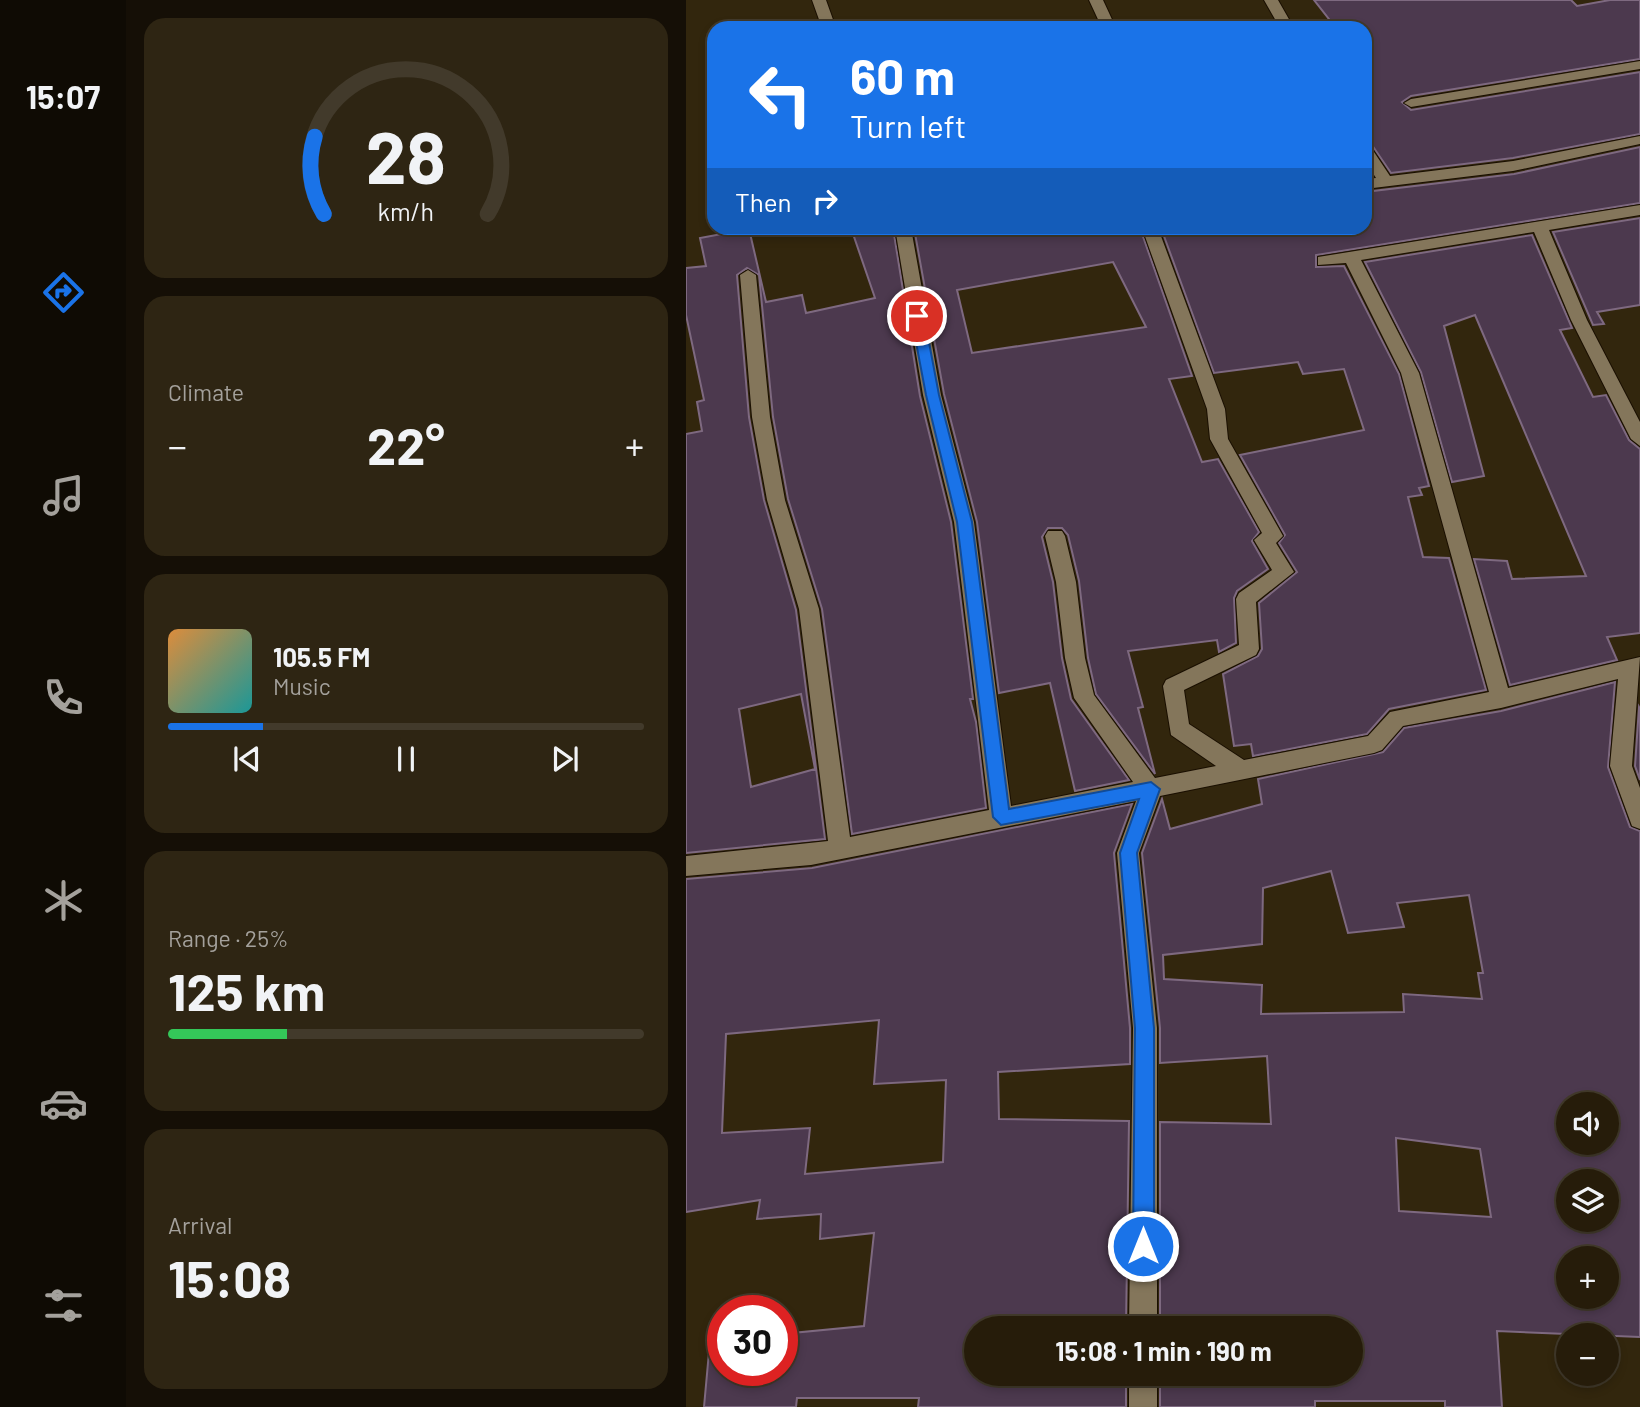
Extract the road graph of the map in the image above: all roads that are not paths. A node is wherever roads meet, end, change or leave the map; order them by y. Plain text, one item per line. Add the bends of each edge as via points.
1 (820, 0) edge
2 (1097, 0) edge
3 (1272, 0) edge
4 (827, 21) edge
5 (1106, 21) edge
6 (1283, 21) edge
7 (1640, 65) edge
8 (1411, 103) dead end
9 (1640, 140) edge
10 (1372, 160) edge
11 (1386, 182) junction
12 (1372, 183) edge
13 (1640, 211) edge
14 (1540, 228) junction
15 (904, 235) edge
16 (1153, 235) edge
17 (1351, 257) junction
18 (1324, 261) dead end
19 (748, 275) dead end
20 (1640, 439) edge
21 (1055, 536) dead end
22 (1634, 667) edge
23 (1501, 699) junction
24 (1239, 769) junction
25 (1151, 789) junction
26 (1001, 817) junction
27 (1640, 819) edge
28 (840, 849) junction
29 (686, 866) edge
30 (1143, 1316) edge
31 (1143, 1386) edge
32 (1143, 1407) edge

1 - 4 street
2 - 5 street
3 - 6 street
7 - 8 street
9 - 11 street via 1513,166
10 - 11 street
11 - 12 street
13 - 14 street
14 - 17 street
14 - 20 street via 1579,320
15 - 26 street via 932,395 964,522
16 - 24 street via 1216,409 1219,439 1273,536 1264,540 1284,572 1246,599 1249,649 1173,686 1179,729
17 - 18 street
17 - 23 street via 1410,373
19 - 28 street via 761,417 776,500 809,608
21 - 25 street via 1084,698
22 - 23 street
22 - 27 street via 1620,766
23 - 24 street via 1397,718 1374,744
24 - 25 street
25 - 26 street
25 - 30 street via 1128,853 1144,1028
26 - 28 street
28 - 29 street
31 - 32 street

